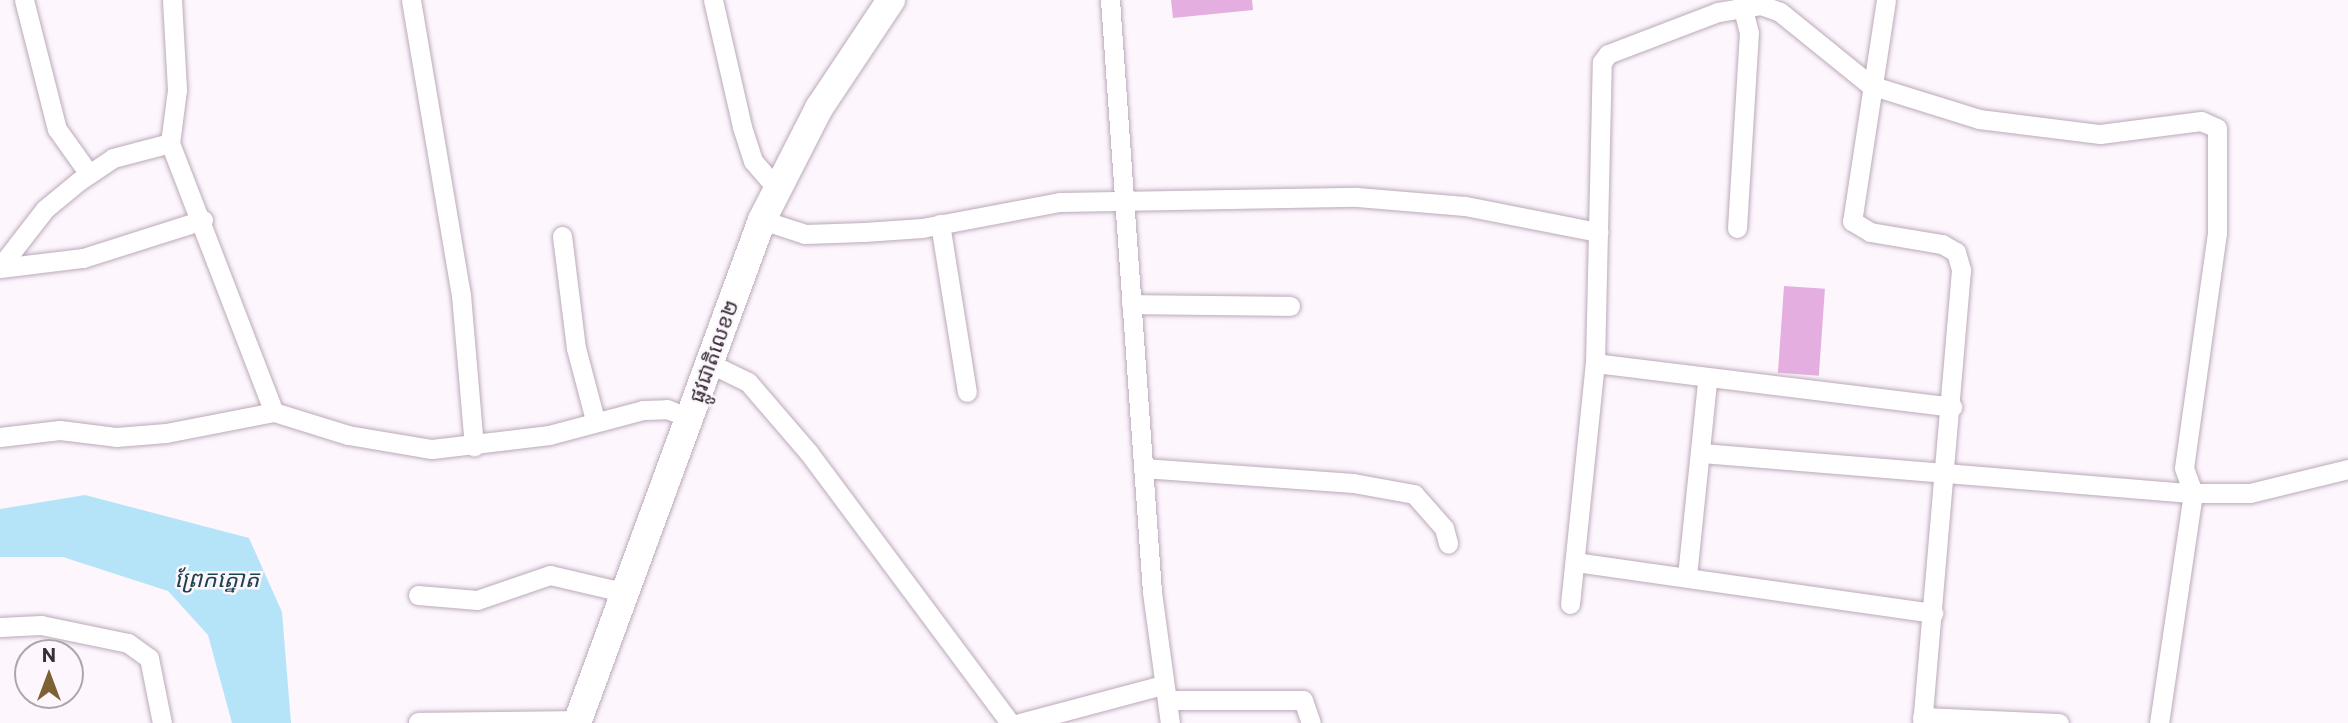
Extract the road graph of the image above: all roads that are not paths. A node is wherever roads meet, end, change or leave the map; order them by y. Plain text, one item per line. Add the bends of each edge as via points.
1 (24, 0) edge
2 (172, 0) edge
3 (411, 0) edge
4 (713, 0) edge
5 (891, 0) edge
6 (1110, 0) edge
7 (1886, 0) edge
8 (1742, 5) junction
9 (1870, 85) junction
10 (170, 143) junction
11 (89, 174) junction
12 (777, 189) junction
13 (1124, 200) junction
14 (203, 220) junction
15 (762, 220) junction
16 (940, 224) junction
17 (1737, 228) dead end
18 (1598, 232) junction
19 (562, 236) dead end
20 (0, 268) edge
21 (1131, 304) junction
22 (1290, 306) dead end
23 (709, 363) junction
24 (1595, 363) junction
25 (1707, 382) junction
26 (967, 392) dead end
27 (1952, 407) junction
28 (274, 412) junction
29 (688, 418) junction
30 (595, 420) junction
31 (0, 437) edge
32 (474, 446) junction
33 (1702, 453) junction
34 (1143, 468) junction
35 (2348, 469) edge
36 (1947, 478) junction
37 (2193, 493) junction
38 (1448, 543) dead end
39 (1575, 562) junction
40 (1687, 576) junction
41 (627, 593) junction
42 (418, 595) dead end
43 (1570, 604) dead end
44 (1933, 613) junction
45 (0, 627) edge
46 (1165, 692) junction
47 (1922, 720) edge
48 (578, 721) edge
49 (418, 722) edge
50 (162, 723) edge
51 (1010, 723) edge
52 (1020, 723) edge
53 (1170, 723) edge
54 (1311, 723) edge
55 (2059, 723) edge
56 (2159, 723) edge

1 - 11 street via 57,129
2 - 10 street via 177,90
3 - 32 street via 461,295
4 - 12 street via 753,161
5 - 12 highway, ផ្លូវជាតិលេខ២ via 818,108
6 - 13 street
7 - 9 street
8 - 9 street via 1780,12
8 - 17 street via 1749,33
8 - 18 street via 1608,54 1602,62
9 - 27 street via 1852,221 1870,232 1956,251 1961,270
9 - 37 street via 2021,129 2100,134 2201,121 2217,128 2217,233 2185,446
10 - 11 street via 145,145
10 - 14 street
11 - 20 street via 45,209
12 - 15 highway, ផ្លូវជាតិលេខ២
13 - 16 street via 1060,202
13 - 18 street via 1357,197 1465,206
13 - 21 street
14 - 20 street via 83,258
14 - 28 street
15 - 16 street via 805,234
15 - 23 highway, ផ្លូវជាតិលេខ២
16 - 26 street
18 - 24 street
19 - 30 street via 576,348
21 - 22 street
21 - 34 street
23 - 29 highway, ផ្លូវជាតិលេខ២
23 - 51 street via 748,382 809,453
24 - 25 street
24 - 39 street
25 - 27 street
25 - 33 street
27 - 36 street
28 - 31 street via 166,433 116,437 60,430
28 - 32 street via 382,443
29 - 30 street via 667,409
29 - 41 highway, ផ្លូវជាតិលេខ២
30 - 32 street via 549,435
33 - 36 street
33 - 40 street
34 - 38 street via 1353,483 1414,494 1444,528
34 - 46 street
35 - 37 street via 2250,493
36 - 37 street
36 - 44 street
37 - 56 street
39 - 40 street
39 - 43 street
40 - 44 street
41 - 42 street via 550,575 477,600
41 - 48 highway, ផ្លូវជាតិលេខ២
44 - 47 street
45 - 50 street via 52,626 128,643 149,658
46 - 52 street
46 - 53 street
46 - 54 street via 1303,700
47 - 55 street
48 - 49 street

